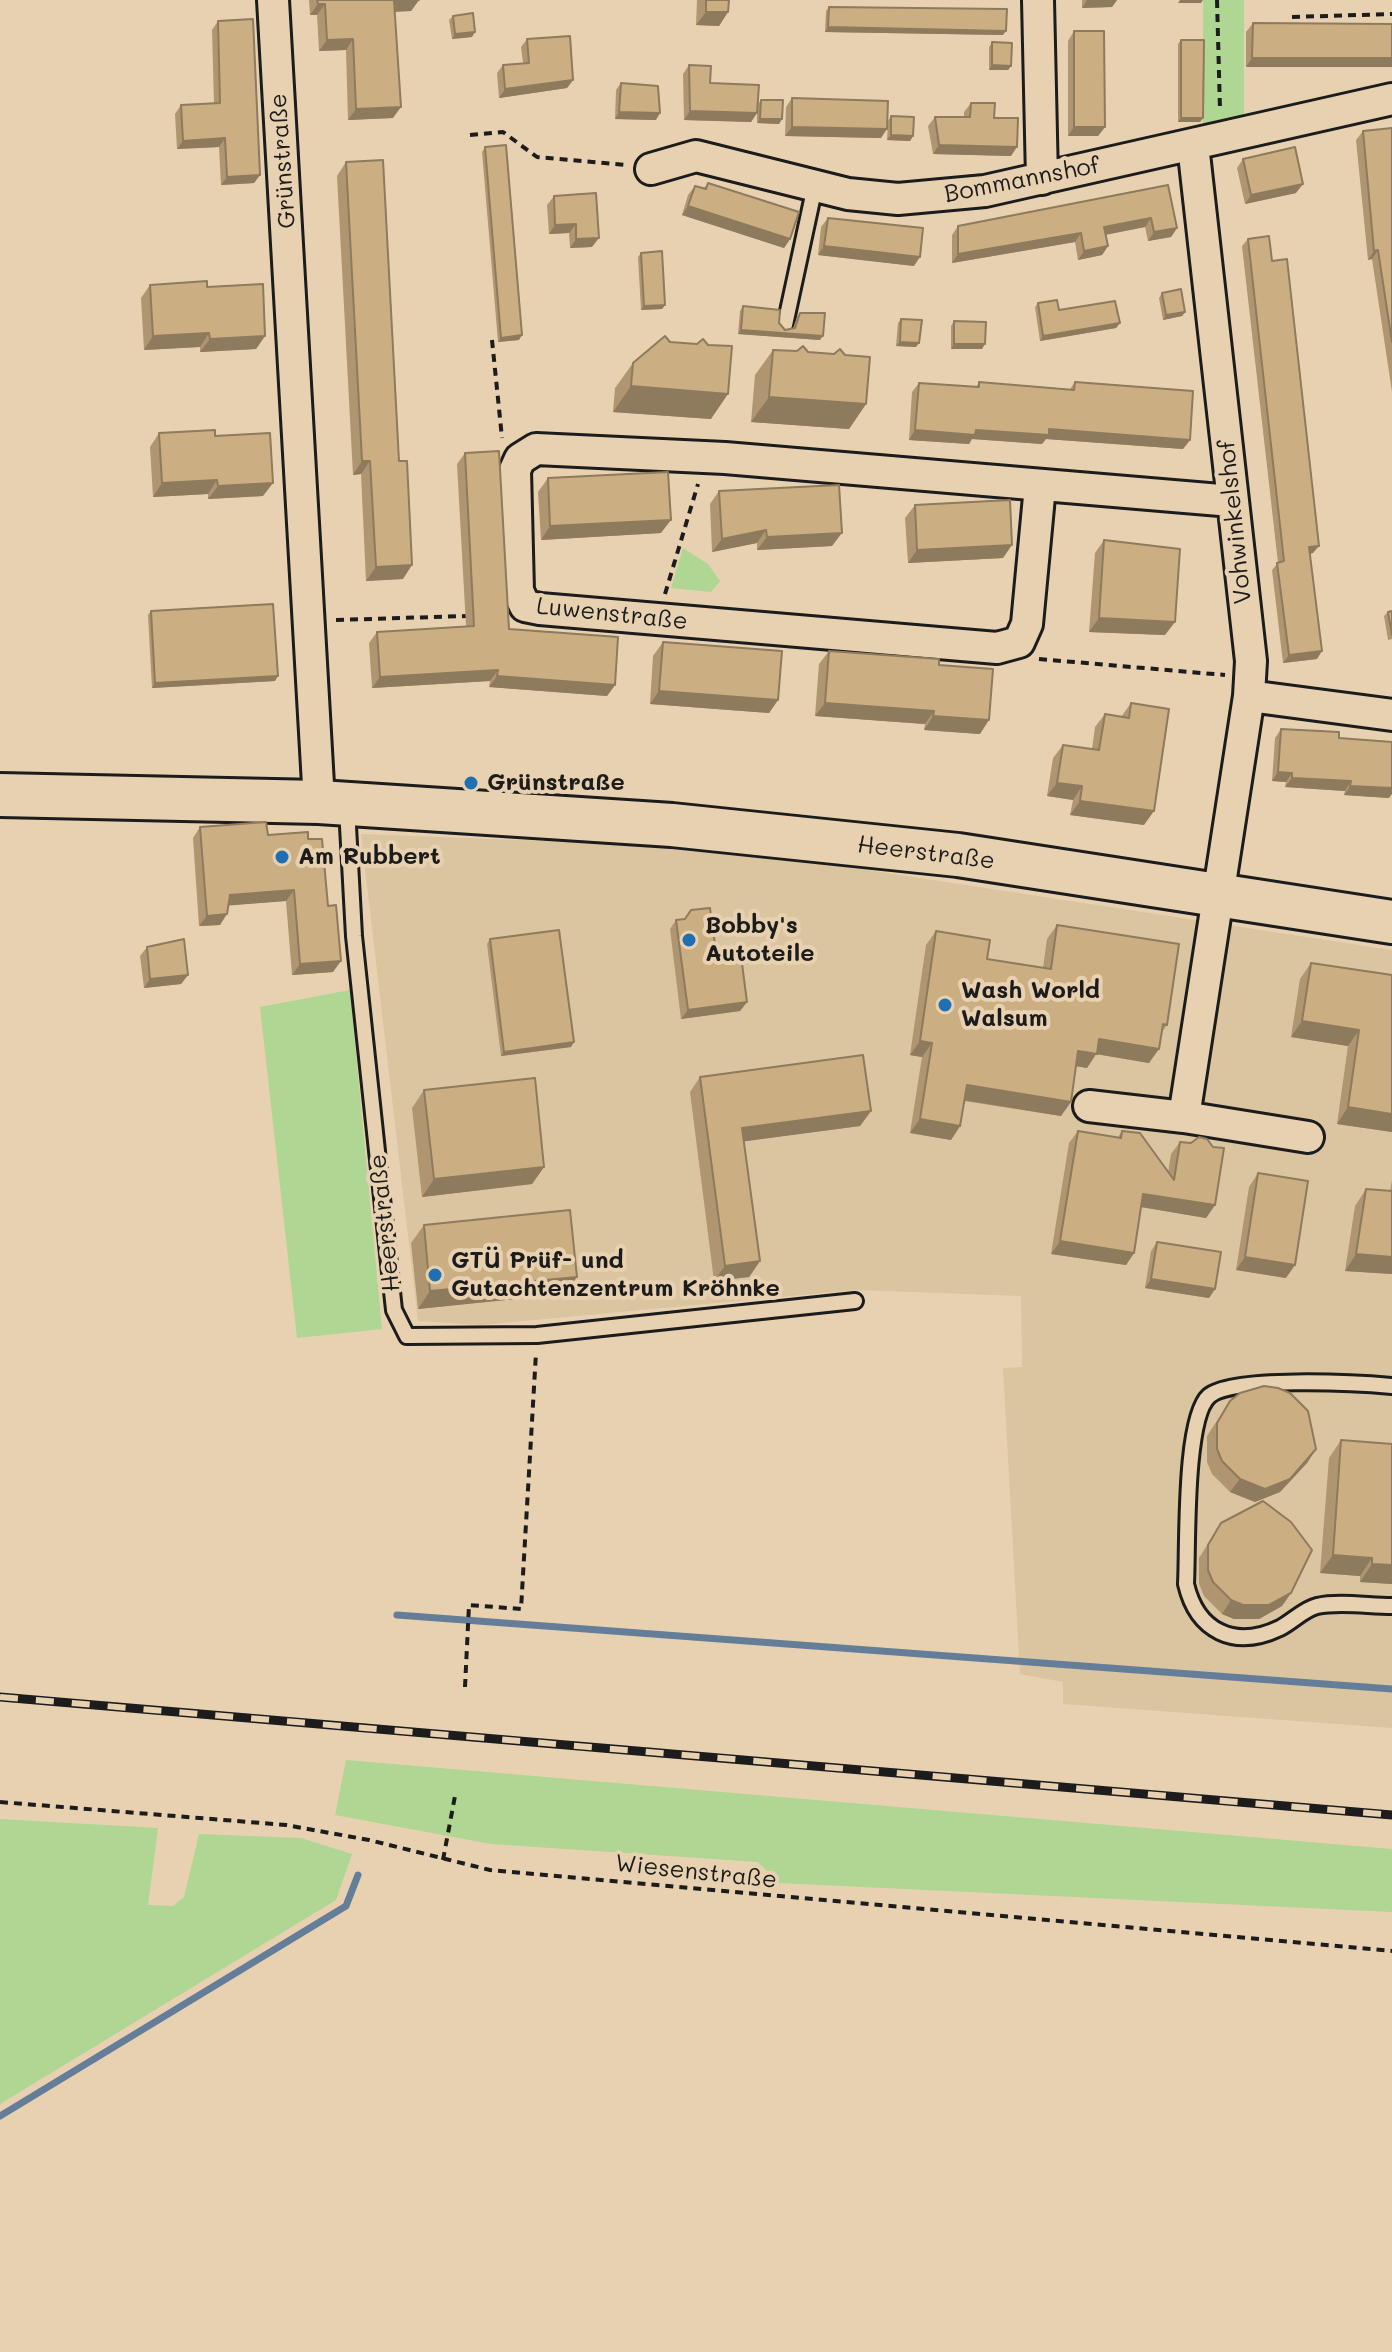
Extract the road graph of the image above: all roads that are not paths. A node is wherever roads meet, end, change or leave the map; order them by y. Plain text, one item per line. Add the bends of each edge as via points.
1 (273, 0) edge
2 (1038, 0) edge
3 (1392, 99) edge
4 (1193, 145) junction
5 (651, 169) road end
6 (1042, 179) junction
7 (815, 186) junction
8 (785, 325) edge
9 (1040, 486) junction
10 (1232, 501) junction
11 (1249, 687) junction
12 (1392, 715) edge
13 (0, 795) edge
14 (333, 803) junction
15 (1216, 897) junction
16 (1392, 922) edge
17 (1089, 1106) dead end
18 (1184, 1117) junction
19 (1308, 1137) dead end
20 (855, 1301) dead end
21 (1392, 1386) edge
22 (1392, 1606) edge

1 - 14 street, Grünstraße via 310,621
2 - 6 street
3 - 4 street, Bommannshof
4 - 6 street, Bommannshof
4 - 10 street, Vohwinkelshof
5 - 7 street, Bommannshof via 696,156
6 - 7 street, Bommannshof via 985,191 898,199
7 - 8 lane
9 - 9 street, Luwenstraße via 1027,624 1019,642 997,648 525,606 518,591 515,470 520,459 536,449 702,457
9 - 10 street
10 - 11 street, Vohwinkelshof
11 - 12 street
11 - 15 street, Vohwinkelshof
13 - 14 main road, Heerstraße
14 - 15 main road, Heerstraße via 672,825 958,855
14 - 20 lane, Heerstraße via 354,936 394,1310 407,1336 537,1335
15 - 16 main road, Heerstraße
15 - 18 street
17 - 18 street
18 - 19 street
21 - 22 lane via 1305,1382 1226,1388 1209,1395 1194,1424 1186,1584 1191,1607 1206,1625 1248,1637 1275,1630 1318,1606

